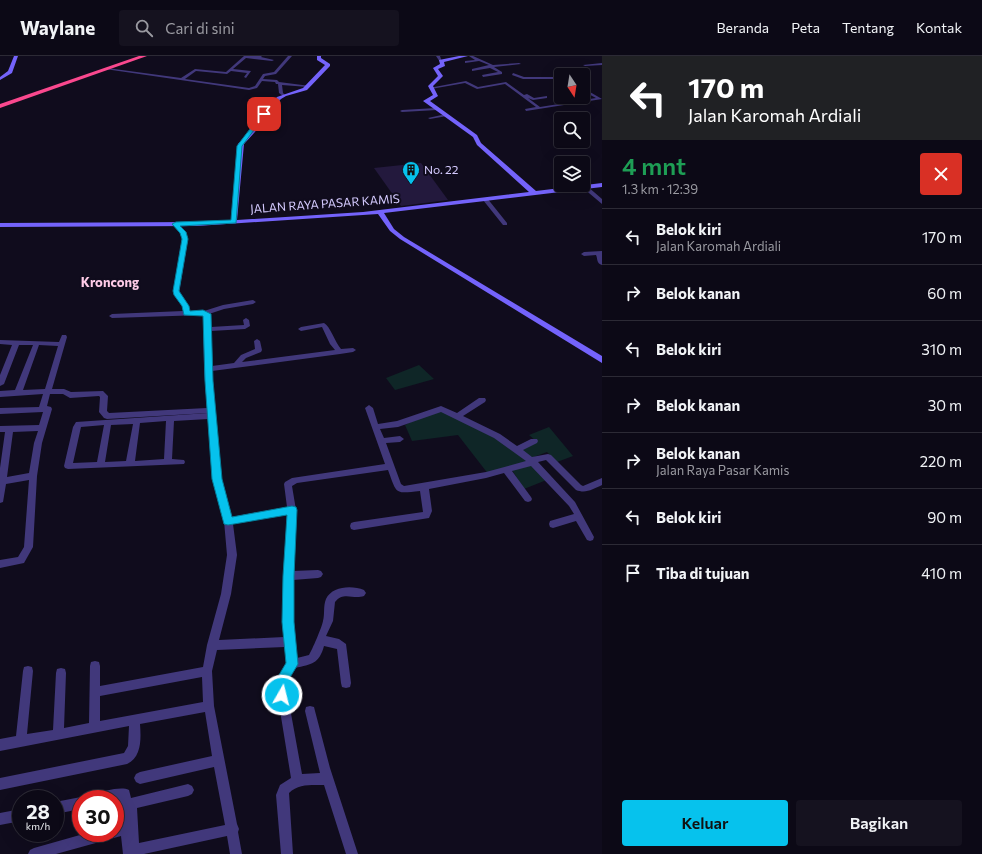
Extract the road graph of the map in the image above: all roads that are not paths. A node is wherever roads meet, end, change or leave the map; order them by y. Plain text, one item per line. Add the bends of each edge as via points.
1 (16, 56) edge
2 (141, 56) edge
3 (290, 56) edge
4 (319, 56) edge
5 (466, 56) edge
6 (470, 56) edge
7 (260, 57) edge
8 (439, 58) edge
9 (272, 60) dead end
10 (476, 60) junction
11 (500, 61) dead end
12 (466, 62) dead end
13 (254, 64) dead end
14 (505, 64) junction
15 (519, 64) dead end
16 (602, 64) edge
17 (585, 65) dead end
18 (491, 66) junction
19 (106, 69) junction
20 (231, 70) junction
21 (473, 70) dead end
22 (513, 74) dead end
23 (483, 76) dead end
24 (246, 77) dead end
25 (554, 78) edge
26 (0, 79) edge
27 (181, 80) junction
28 (261, 80) junction
29 (506, 83) junction
30 (280, 84) junction
31 (308, 86) junction
32 (431, 88) junction
33 (590, 93) edge
34 (283, 96) junction
35 (546, 97) dead end
36 (601, 100) edge
37 (0, 104) edge
38 (539, 108) junction
39 (436, 109) junction
40 (526, 110) dead end
41 (402, 112) dead end
42 (446, 115) junction
43 (430, 118) dead end
44 (602, 184) edge
45 (590, 186) edge
46 (554, 191) edge
47 (590, 191) edge
48 (534, 193) junction
49 (485, 199) junction
50 (602, 201) edge
51 (380, 212) junction
52 (234, 221) junction
53 (176, 224) junction
54 (505, 224) dead end
55 (0, 225) edge
56 (600, 253) edge
57 (584, 254) dead end
58 (602, 263) edge
59 (253, 302) dead end
60 (186, 313) junction
61 (205, 313) junction
62 (112, 316) dead end
63 (246, 320) dead end
64 (208, 329) junction
65 (300, 329) dead end
66 (257, 341) dead end
67 (0, 342) edge
68 (16, 343) junction
69 (36, 343) junction
70 (353, 350) dead end
71 (340, 352) junction
72 (602, 360) edge
73 (237, 365) junction
74 (208, 369) junction
75 (2, 376) edge
76 (0, 384) edge
77 (47, 391) junction
78 (18, 393) junction
79 (0, 394) edge
80 (482, 400) dead end
81 (370, 408) dead end
82 (42, 409) junction
83 (0, 411) edge
84 (211, 413) junction
85 (458, 416) junction
86 (170, 418) junction
87 (137, 420) junction
88 (108, 422) junction
89 (375, 427) junction
90 (42, 428) junction
91 (4, 429) edge
92 (400, 439) dead end
93 (380, 441) junction
94 (534, 441) dead end
95 (516, 450) junction
96 (532, 461) junction
97 (168, 462) junction
98 (181, 462) dead end
99 (130, 464) junction
100 (100, 465) junction
101 (390, 466) junction
102 (506, 470) junction
103 (33, 476) junction
104 (571, 481) junction
105 (602, 481) edge
106 (1, 482) edge
107 (424, 487) junction
108 (556, 487) junction
109 (528, 499) dead end
110 (0, 500) edge
111 (292, 510) junction
112 (578, 517) junction
113 (228, 521) junction
114 (552, 524) dead end
115 (354, 526) dead end
116 (590, 537) dead end
117 (0, 564) edge
118 (318, 574) dead end
119 (288, 576) junction
120 (361, 593) dead end
121 (320, 640) junction
122 (289, 642) junction
123 (212, 645) junction
124 (292, 664) junction
125 (95, 666) dead end
126 (28, 671) dead end
127 (207, 671) junction
128 (61, 673) dead end
129 (346, 683) dead end
130 (95, 692) junction
131 (209, 706) junction
132 (310, 711) dead end
133 (134, 720) junction
134 (94, 728) junction
135 (58, 734) junction
136 (21, 741) junction
137 (0, 745) edge
138 (219, 760) junction
139 (140, 778) dead end
140 (328, 779) junction
141 (297, 781) junction
142 (0, 784) edge
143 (188, 790) dead end
144 (12, 817) edge
145 (0, 819) edge
146 (232, 829) junction
147 (124, 841) edge
148 (77, 842) edge
149 (34, 854) edge
150 (129, 854) edge
151 (236, 854) edge
152 (287, 854) edge
153 (352, 854) edge

1 - 26 street via 10,72
2 - 19 highway
3 - 28 street via 278,70 264,75
4 - 31 street via 319,59 328,65
5 - 8 street
6 - 10 street
7 - 9 street
7 - 13 street
7 - 20 street via 246,57
8 - 32 street via 443,65 435,68 441,76 430,86
10 - 12 street
10 - 18 street via 482,60
11 - 14 street
14 - 15 street
14 - 18 street
16 - 17 street
18 - 21 street
18 - 23 street via 501,73
19 - 27 street
19 - 37 highway
20 - 24 street via 250,72
20 - 27 street via 223,73 194,70
22 - 25 street via 523,78
27 - 28 street via 246,89 256,87
28 - 30 street via 275,80
29 - 32 street via 477,88 466,82
29 - 35 street via 512,83 532,99
29 - 38 street
30 - 31 street
30 - 34 street
31 - 34 street via 304,90
32 - 39 street via 436,96 426,101
33 - 36 street
34 - 52 street via 264,114 241,144
36 - 38 street via 558,103
38 - 40 street
39 - 41 street
39 - 42 street
42 - 43 street
42 - 48 street via 475,136 479,144
44 - 45 street, JALAN RAYA PASAR KAMIS
46 - 48 street, JALAN RAYA PASAR KAMIS
47 - 50 street
48 - 49 street, JALAN RAYA PASAR KAMIS
49 - 51 street, JALAN RAYA PASAR KAMIS
49 - 54 street
51 - 52 street, JALAN RAYA PASAR KAMIS
51 - 72 street via 392,230 402,238
52 - 53 street, JALAN RAYA PASAR KAMIS
53 - 55 street, JALAN RAYA PASAR KAMIS
53 - 60 street via 185,239 176,291
56 - 57 street
56 - 58 street via 599,260
59 - 61 street
60 - 61 street
60 - 62 street
61 - 64 street
63 - 64 street via 245,327
64 - 74 street
65 - 71 street via 324,325
66 - 73 street via 259,350 242,357
67 - 68 street
68 - 69 street
68 - 75 street
69 - 77 street via 63,340
69 - 78 street
70 - 71 street
71 - 73 street
73 - 74 street
74 - 84 street
75 - 76 street
77 - 78 street
77 - 82 street
77 - 84 street via 70,395 102,393 103,412 107,416
78 - 79 street
80 - 85 street
81 - 89 street
82 - 83 street
82 - 90 street via 48,409
84 - 86 street
84 - 113 street via 217,479
85 - 89 street via 437,409 398,424
85 - 95 street via 497,436
86 - 87 street
86 - 97 street
87 - 88 street
87 - 99 street
88 - 100 street
88 - 100 street via 81,423 76,427 68,466
89 - 93 street
90 - 91 street
90 - 103 street
91 - 106 street
92 - 93 street
93 - 101 street
94 - 95 street
95 - 96 street
96 - 102 street
96 - 104 street via 548,457
96 - 108 street
97 - 98 street
97 - 99 street
99 - 100 street
101 - 107 street via 401,489
101 - 111 street via 292,481 288,487
102 - 107 street
102 - 109 street
103 - 106 street
103 - 117 street via 28,547 21,560
104 - 105 street via 581,489
104 - 108 street
106 - 110 street
107 - 115 street via 428,511 426,516
108 - 112 street via 572,504
111 - 113 street
111 - 119 street
112 - 114 street
112 - 116 street
113 - 123 street via 232,555 230,576
118 - 119 street
119 - 122 street
120 - 121 street via 338,593 333,597 330,601 328,621
121 - 124 street via 318,652 312,659
121 - 129 street via 342,647
122 - 123 street
122 - 124 street
123 - 127 street
124 - 141 street via 281,686
125 - 130 street
126 - 136 street
127 - 130 street
127 - 131 street
128 - 135 street
130 - 134 street
131 - 133 street
131 - 138 street
132 - 140 street
133 - 134 street
133 - 142 street via 133,749 127,758
134 - 135 street
135 - 136 street
136 - 137 street
138 - 139 street
138 - 146 street
140 - 141 street
140 - 153 street
141 - 152 street via 286,787 282,795
143 - 146 street via 133,803 133,848
144 - 145 street
146 - 151 street
147 - 150 street
148 - 149 street

